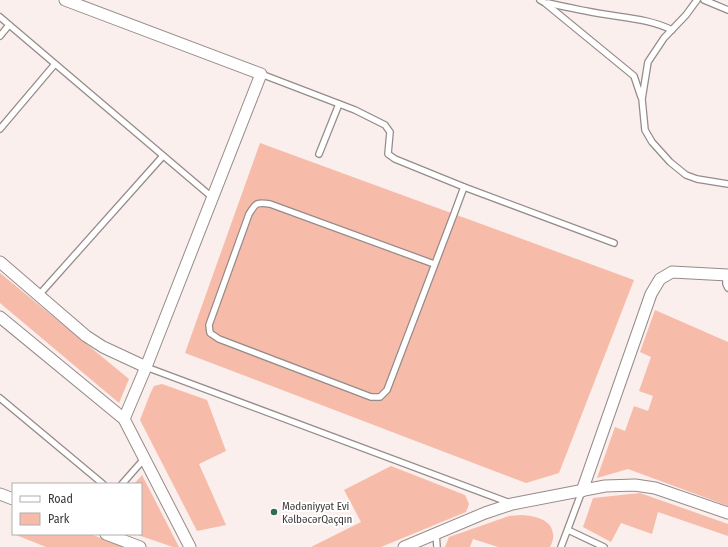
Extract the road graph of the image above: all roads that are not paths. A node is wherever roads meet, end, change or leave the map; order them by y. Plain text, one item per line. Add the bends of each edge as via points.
1 (65, 0) edge
2 (697, 0) edge
3 (704, 0) edge
4 (543, 1) edge
5 (728, 10) edge
6 (0, 17) edge
7 (9, 25) junction
8 (672, 30) junction
9 (0, 36) edge
10 (55, 64) junction
11 (261, 74) junction
12 (642, 99) junction
13 (339, 104) junction
14 (0, 129) edge
15 (319, 154) dead end
16 (163, 156) junction
17 (728, 184) edge
18 (464, 187) junction
19 (212, 198) junction
20 (614, 243) dead end
21 (0, 262) edge
22 (434, 264) junction
23 (727, 275) edge
24 (728, 288) edge
25 (39, 295) junction
26 (0, 317) edge
27 (146, 366) junction
28 (0, 398) edge
29 (124, 419) junction
30 (144, 459) junction
31 (102, 483) edge
32 (123, 483) edge
33 (582, 491) junction
34 (0, 494) edge
35 (12, 499) edge
36 (512, 504) junction
37 (728, 513) edge
38 (568, 530) junction
39 (436, 533) junction
40 (109, 535) edge
41 (140, 547) edge
42 (190, 547) edge
43 (404, 547) edge
44 (437, 547) edge
45 (561, 547) edge
46 (604, 547) edge

1 - 11 street
2 - 8 lane
3 - 5 lane
4 - 8 lane via 584,12 650,21
4 - 12 lane via 634,76
6 - 7 lane
7 - 9 lane
7 - 10 lane
8 - 12 lane via 648,62
10 - 14 lane
10 - 16 lane
11 - 13 lane
11 - 19 street
12 - 17 lane via 646,130 652,142 670,162 686,175
13 - 15 lane
13 - 18 lane via 385,125 390,132 388,154 395,159
16 - 19 lane
16 - 25 lane
18 - 20 lane
18 - 22 lane
19 - 27 street
21 - 25 street
22 - 22 lane via 260,202 255,204 249,214 209,325 210,333 219,339 371,397 380,397 387,390
23 - 24 lane
23 - 33 street via 672,272 660,279 651,294
25 - 27 street via 103,348
26 - 29 street
27 - 29 street
27 - 36 lane
28 - 31 lane
29 - 30 street
30 - 32 lane
30 - 42 street
33 - 36 street
33 - 37 street via 605,486 642,486 670,492
33 - 38 lane
34 - 35 street
36 - 39 street
38 - 45 lane
38 - 46 lane
39 - 43 street
39 - 44 lane
40 - 41 street

